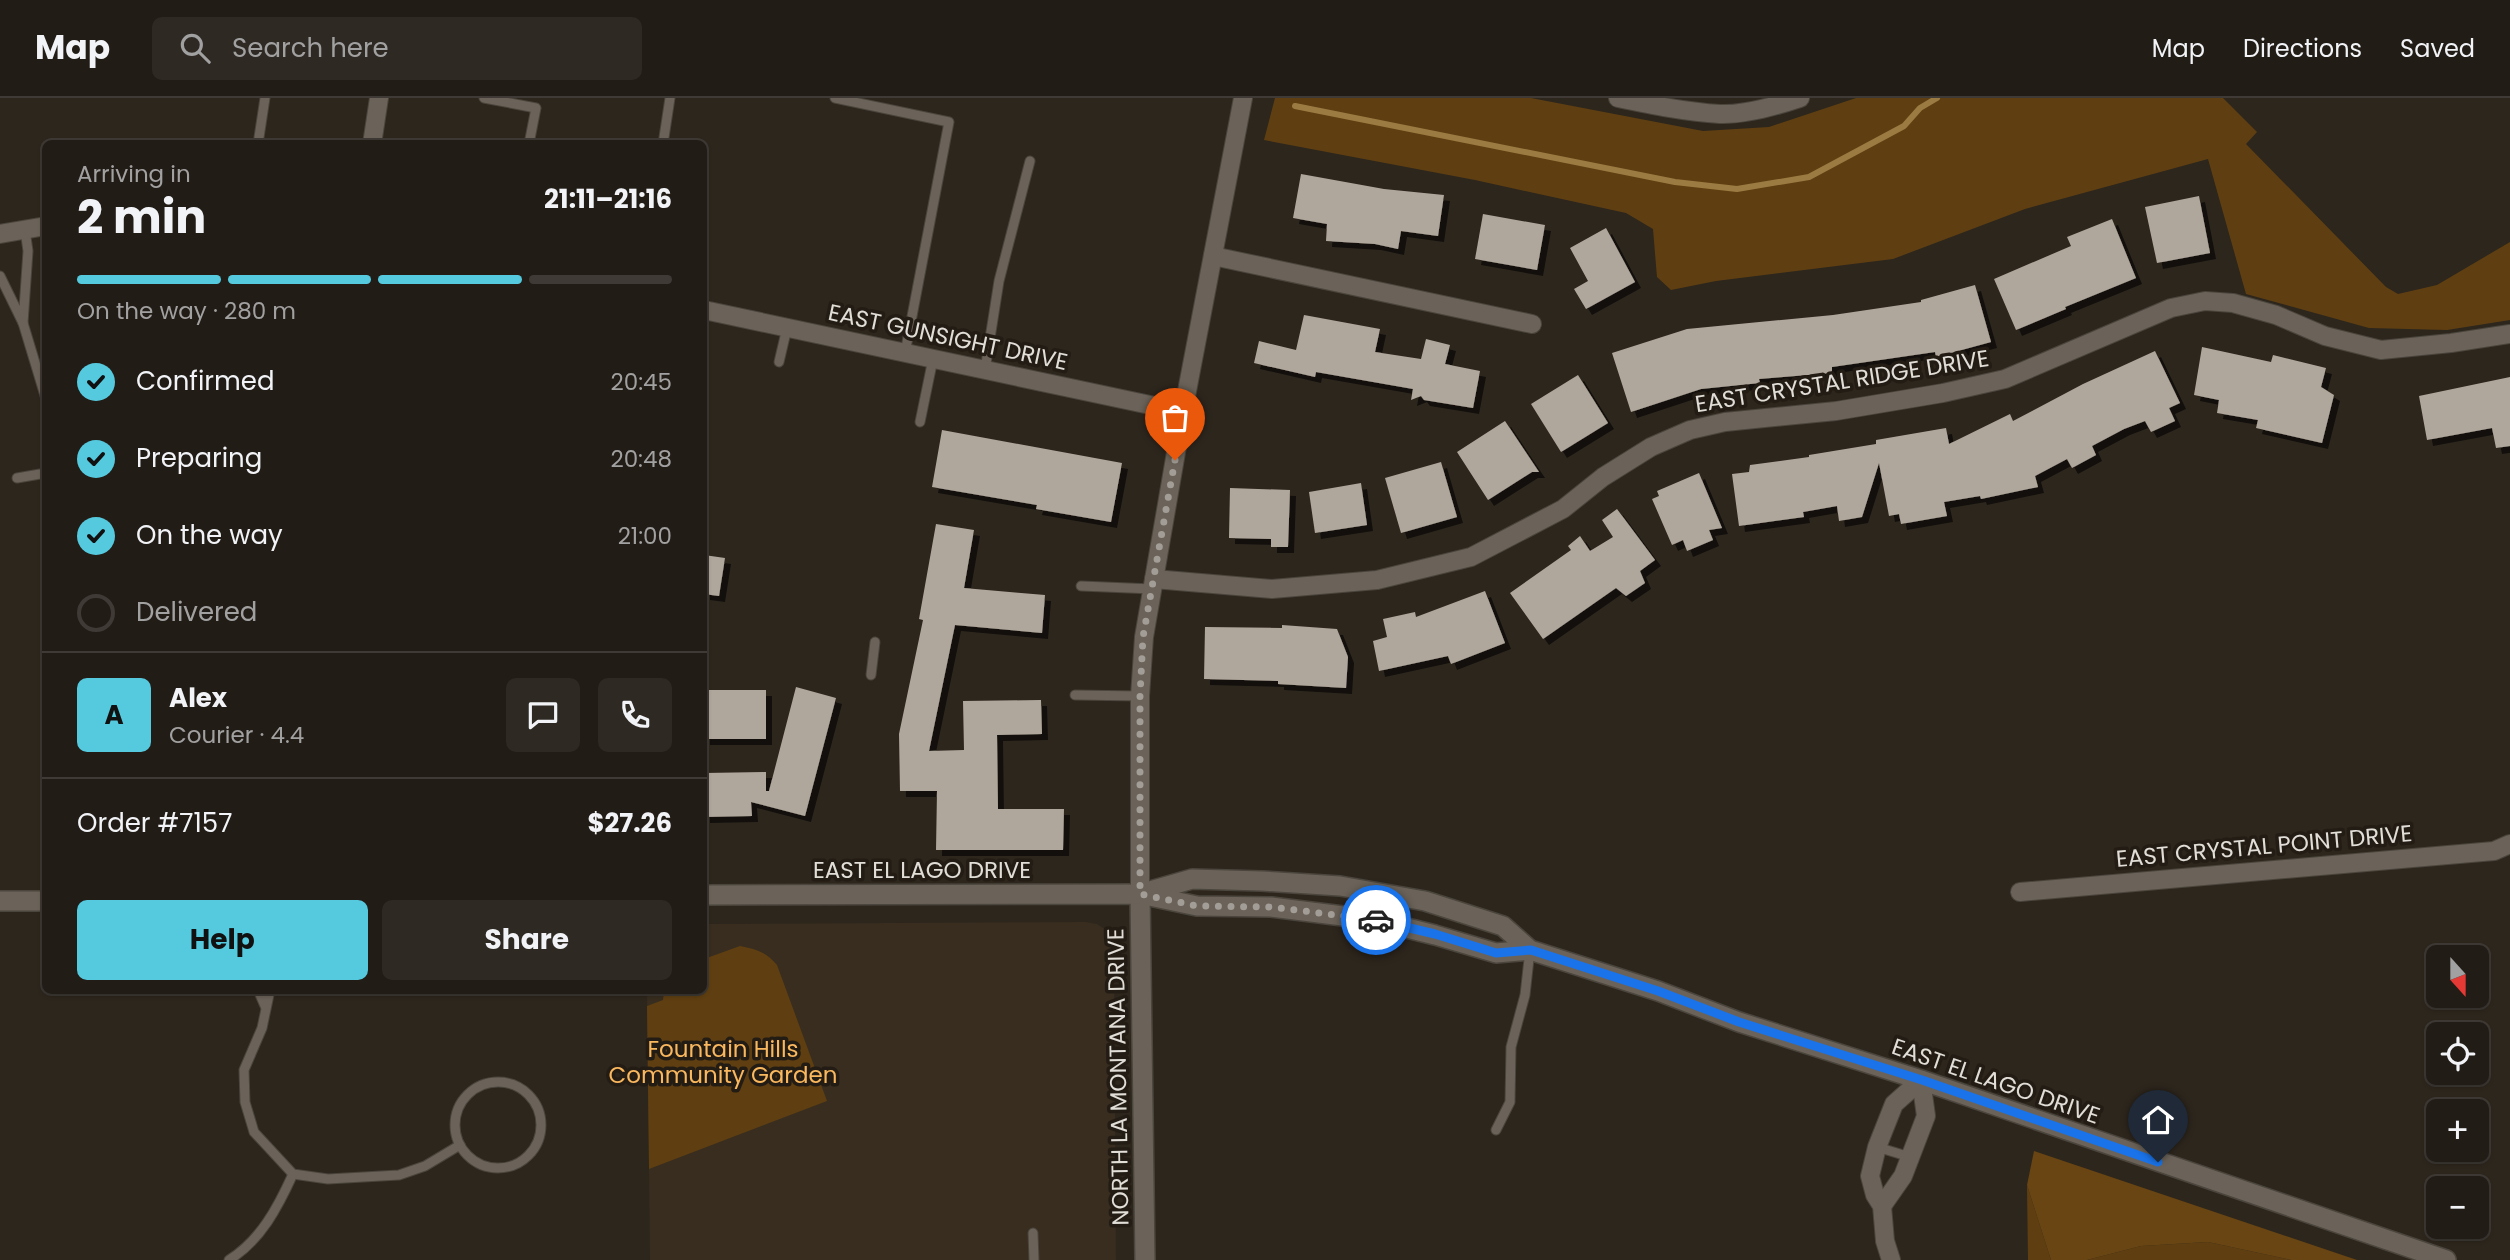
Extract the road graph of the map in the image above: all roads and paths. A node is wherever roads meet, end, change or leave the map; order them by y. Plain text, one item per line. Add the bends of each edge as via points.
1 (265, 98) edge
2 (379, 98) edge
3 (484, 98) edge
4 (670, 98) edge
5 (835, 98) edge
6 (1243, 98) edge
7 (1618, 98) edge
8 (1800, 98) edge
9 (259, 140) edge
10 (373, 140) edge
11 (530, 140) edge
12 (664, 140) edge
13 (1030, 161) dead end
14 (42, 227) edge
15 (25, 230) junction
16 (0, 234) edge
17 (1213, 256) junction
18 (0, 276) edge
19 (707, 311) edge
20 (23, 323) junction
21 (1532, 324) dead end
22 (787, 328) junction
23 (2510, 334) edge
24 (905, 353) junction
25 (933, 359) junction
26 (779, 362) dead end
27 (985, 370) junction
28 (42, 386) edge
29 (1183, 412) junction
30 (920, 422) dead end
31 (42, 475) edge
32 (17, 478) dead end
33 (1153, 584) junction
34 (1081, 586) dead end
35 (875, 642) dead end
36 (871, 675) dead end
37 (1075, 695) dead end
38 (1140, 696) junction
39 (2510, 844) edge
40 (2020, 892) dead end
41 (1140, 894) junction
42 (707, 895) edge
43 (0, 901) edge
44 (42, 901) edge
45 (1531, 950) junction
46 (260, 994) edge
47 (269, 994) edge
48 (265, 1006) junction
49 (1922, 1080) junction
50 (1496, 1130) dead end
51 (460, 1145) junction
52 (1877, 1147) junction
53 (1910, 1157) junction
54 (293, 1174) junction
55 (1882, 1206) junction
56 (1033, 1233) dead end
57 (229, 1260) edge
58 (1034, 1260) edge
59 (1145, 1260) edge
60 (1891, 1260) edge
61 (2446, 1260) edge

1 - 9 lane
2 - 10 street
3 - 11 lane via 536,108
4 - 12 lane
5 - 24 lane via 949,122
6 - 17 street
7 - 8 street via 1723,114
13 - 27 lane via 999,281
14 - 15 street
15 - 16 street
15 - 20 lane
17 - 21 street
17 - 29 street
18 - 20 lane
19 - 22 street, EAST GUNSIGHT DRIVE
20 - 28 lane
22 - 24 street, EAST GUNSIGHT DRIVE
22 - 26 lane
23 - 33 street, EAST CRYSTAL RIDGE DRIVE via 2381,350 2325,337 2276,315 2205,301 2171,308 2005,379 1849,409 1690,430 1651,447 1563,509 1471,557 1377,580 1272,589
24 - 25 street, EAST GUNSIGHT DRIVE
25 - 27 street, EAST GUNSIGHT DRIVE
25 - 30 lane
27 - 29 street, EAST GUNSIGHT DRIVE
29 - 33 street
31 - 32 lane
33 - 34 lane
33 - 38 street via 1143,637
35 - 36 lane
37 - 38 lane
38 - 41 street
39 - 40 street, EAST CRYSTAL POINT DRIVE via 2494,851
41 - 42 street, EAST EL LAGO DRIVE
41 - 45 street, EAST EL LAGO DRIVE via 1197,906 1271,907 1375,920 1496,953
41 - 45 street, EAST EL LAGO DRIVE via 1192,880 1340,886 1472,914 1503,926
41 - 59 street, NORTH LA MONTANA DRIVE
43 - 44 street
45 - 49 street, EAST EL LAGO DRIVE
45 - 50 lane via 1511,1047 1510,1102
46 - 48 lane
47 - 48 lane
48 - 54 lane via 262,1028 244,1070 245,1102 254,1132
49 - 52 street via 1894,1104
49 - 53 street via 1926,1116
49 - 61 street, EAST EL LAGO DRIVE
51 - 51 lane via 486,1167 514,1165 526,1158 541,1134 538,1106 530,1095 505,1082 476,1088 457,1110
51 - 54 lane via 400,1175 328,1179
52 - 53 lane
52 - 55 street via 1870,1176
53 - 55 street
54 - 57 lane via 257,1237
55 - 60 street
56 - 58 lane

